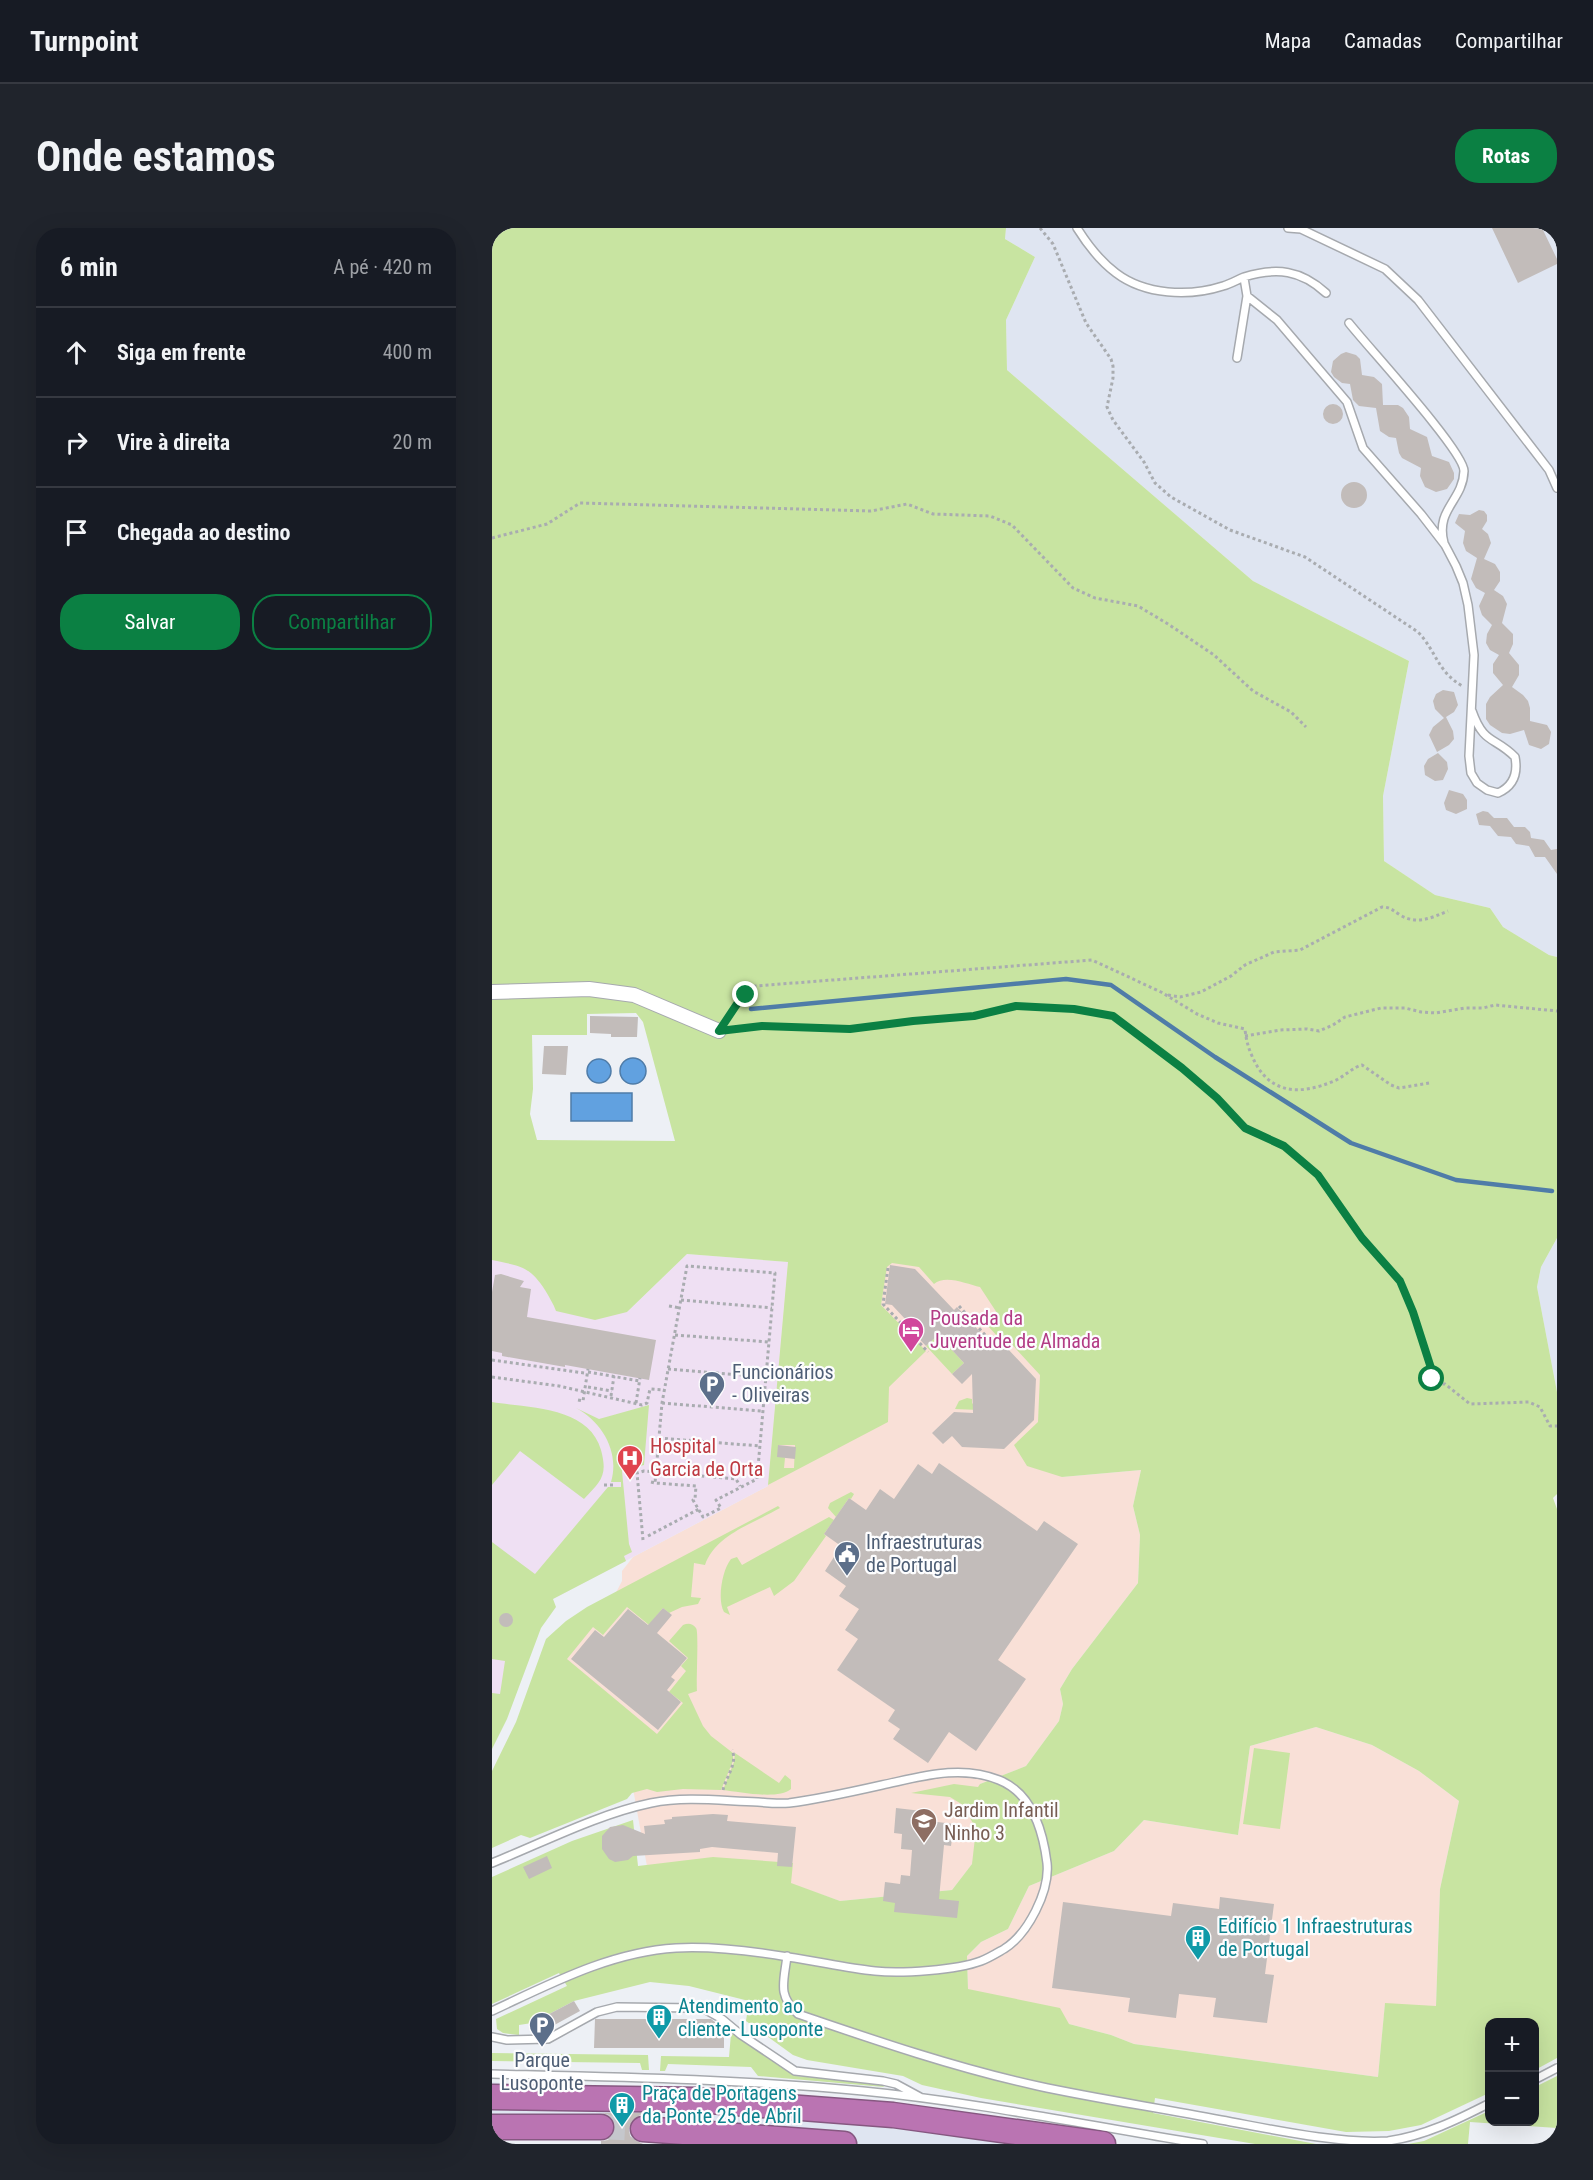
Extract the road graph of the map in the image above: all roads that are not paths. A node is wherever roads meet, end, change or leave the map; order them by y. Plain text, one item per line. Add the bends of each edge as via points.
1 (1077, 228) edge
2 (1288, 228) edge
3 (1244, 278) junction
4 (1326, 293) dead end
5 (1247, 296) junction
6 (1349, 323) dead end
7 (1237, 358) dead end
8 (1557, 488) edge
9 (1445, 545) junction
10 (1472, 711) junction
11 (492, 992) edge
12 (719, 1031) road end
13 (492, 1863) edge
14 (787, 1956) junction
15 (492, 2011) edge
16 (492, 2037) edge
17 (1557, 2068) edge
18 (492, 2074) edge
19 (1539, 2077) edge
20 (492, 2097) edge
21 (922, 2098) junction
22 (1485, 2106) edge
23 (492, 2127) edge
24 (601, 2127) tunnel mouth
25 (643, 2129) tunnel mouth
26 (844, 2144) edge
27 (1103, 2144) edge
28 (1203, 2144) edge

1 - 3 lane via 1117,274 1155,290 1204,291
2 - 8 lane via 1301,229 1385,269 1418,300 1549,470
3 - 4 lane via 1262,273 1297,274
3 - 5 lane
5 - 7 lane
5 - 9 lane via 1277,320 1347,402 1363,448
6 - 9 lane via 1460,458 1464,469 1462,481 1442,521
9 - 10 lane via 1463,583 1468,605 1474,655
10 - 10 lane via 1471,773 1477,783 1498,793 1516,776 1515,757 1487,738
11 - 12 street via 589,989 634,994
13 - 14 lane via 615,1813 653,1802 786,1803 960,1772 1003,1781 1030,1806 1044,1842 1048,1871 1045,1889 1031,1918 1008,1947 964,1965 878,1972
14 - 15 lane via 674,1948 628,1956 580,1971
14 - 22 lane via 783,1992 787,2005 798,2014 909,2052 1037,2086 1353,2142 1414,2135 1446,2126
16 - 21 lane via 548,2039 597,2012 617,2007 704,2009 795,2071 883,2081
17 - 19 lane
18 - 21 lane via 689,2079
20 - 27 highway via 697,2100 893,2115
21 - 28 lane
23 - 24 highway
25 - 26 highway

